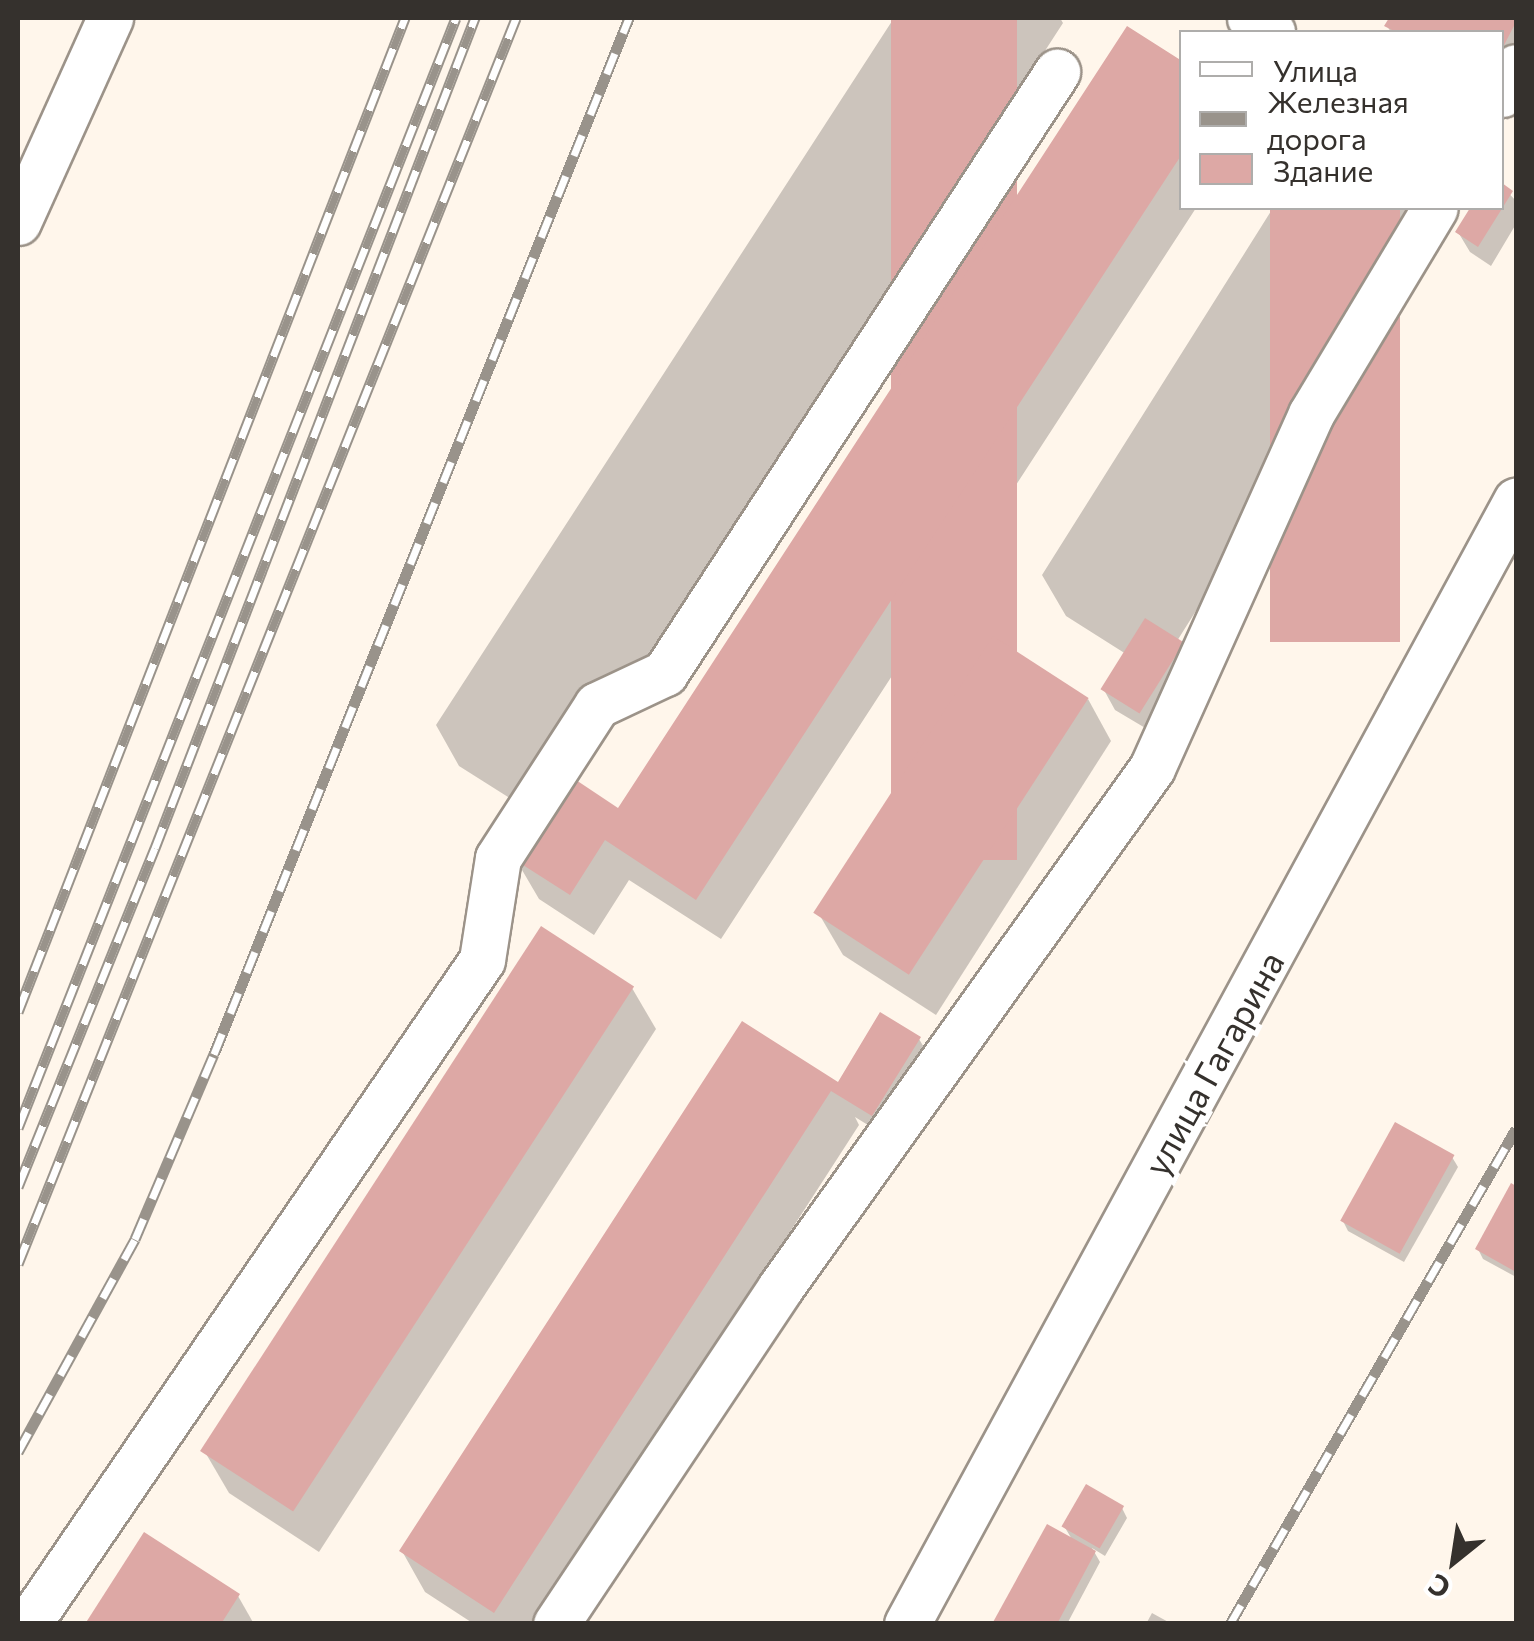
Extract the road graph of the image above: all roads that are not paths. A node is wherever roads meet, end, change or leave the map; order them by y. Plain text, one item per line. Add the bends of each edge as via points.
1 (110, 18) edge
2 (1516, 68) edge
3 (1057, 72) dead end
4 (1504, 90) edge
5 (1434, 210) edge
6 (18, 222) edge
7 (1516, 500) edge
8 (28, 1624) edge
9 (556, 1624) edge
10 (906, 1624) edge

1 - 6 street
2 - 4 street
3 - 8 street via 665,673 597,705 498,858 482,960
5 - 9 street via 1310,414 1152,768 780,1288
7 - 10 street, улица Гагарина

